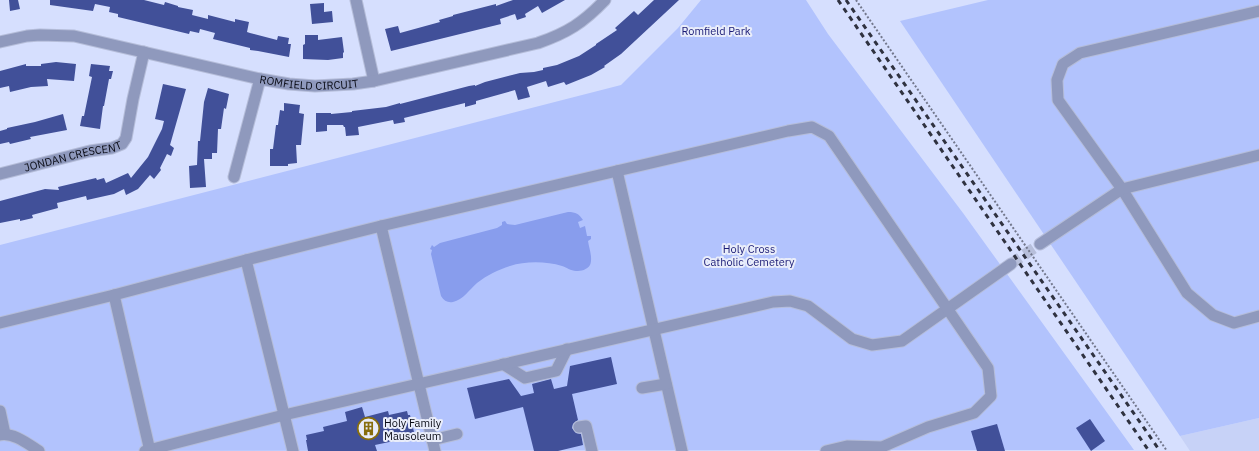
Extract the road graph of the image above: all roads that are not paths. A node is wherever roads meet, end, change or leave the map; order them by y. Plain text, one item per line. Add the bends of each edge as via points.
1 (356, 0) edge
2 (605, 0) edge
3 (1259, 11) edge
4 (0, 42) edge
5 (144, 52) junction
6 (260, 79) junction
7 (374, 81) junction
8 (1259, 155) edge
9 (617, 171) junction
10 (0, 174) edge
11 (234, 177) dead end
12 (1122, 189) junction
13 (381, 226) junction
14 (1040, 244) tunnel mouth
15 (246, 260) junction
16 (1011, 264) tunnel mouth
17 (114, 295) junction
18 (947, 309) junction
19 (1259, 316) edge
20 (0, 323) edge
21 (654, 329) junction
22 (567, 349) junction
23 (503, 364) junction
24 (420, 383) junction
25 (666, 384) junction
26 (642, 388) dead end
27 (0, 412) edge
28 (284, 415) junction
29 (579, 427) dead end
30 (3, 434) edge
31 (457, 434) dead end
32 (432, 440) junction
33 (886, 449) edge
34 (39, 451) edge
35 (148, 451) edge
36 (292, 451) edge
37 (435, 451) edge
38 (592, 451) edge
39 (682, 451) edge
40 (826, 451) edge

1 - 7 street
2 - 7 street, ROMFIELD CIRCUIT via 583,21 556,37
3 - 12 street via 1080,53 1063,64 1057,80 1058,100
4 - 5 street, ROMFIELD CIRCUIT via 27,36 63,34
5 - 6 street, ROMFIELD CIRCUIT
5 - 10 street, JONDAN CRESCENT via 127,134 122,144
6 - 7 street, ROMFIELD CIRCUIT via 315,86
6 - 11 street
8 - 12 street
9 - 13 street
9 - 18 street via 812,127 829,136
9 - 21 street
12 - 14 street
12 - 19 street via 1187,293 1213,315 1234,323
13 - 15 street
13 - 24 street
15 - 17 street
15 - 28 street
16 - 18 street
17 - 20 street
17 - 35 street
18 - 21 street via 902,341 872,345 852,339 808,306 790,301 774,302
18 - 33 street via 988,368 991,396 974,413 928,427
21 - 22 street
21 - 25 street
22 - 23 street
22 - 23 street via 556,371 525,378
23 - 24 street
24 - 28 street
24 - 32 street
25 - 26 street
25 - 39 street
27 - 30 street
28 - 35 street
28 - 36 street
29 - 38 street via 586,426
30 - 34 street via 20,439
31 - 32 street
32 - 37 street
33 - 40 street via 847,446

